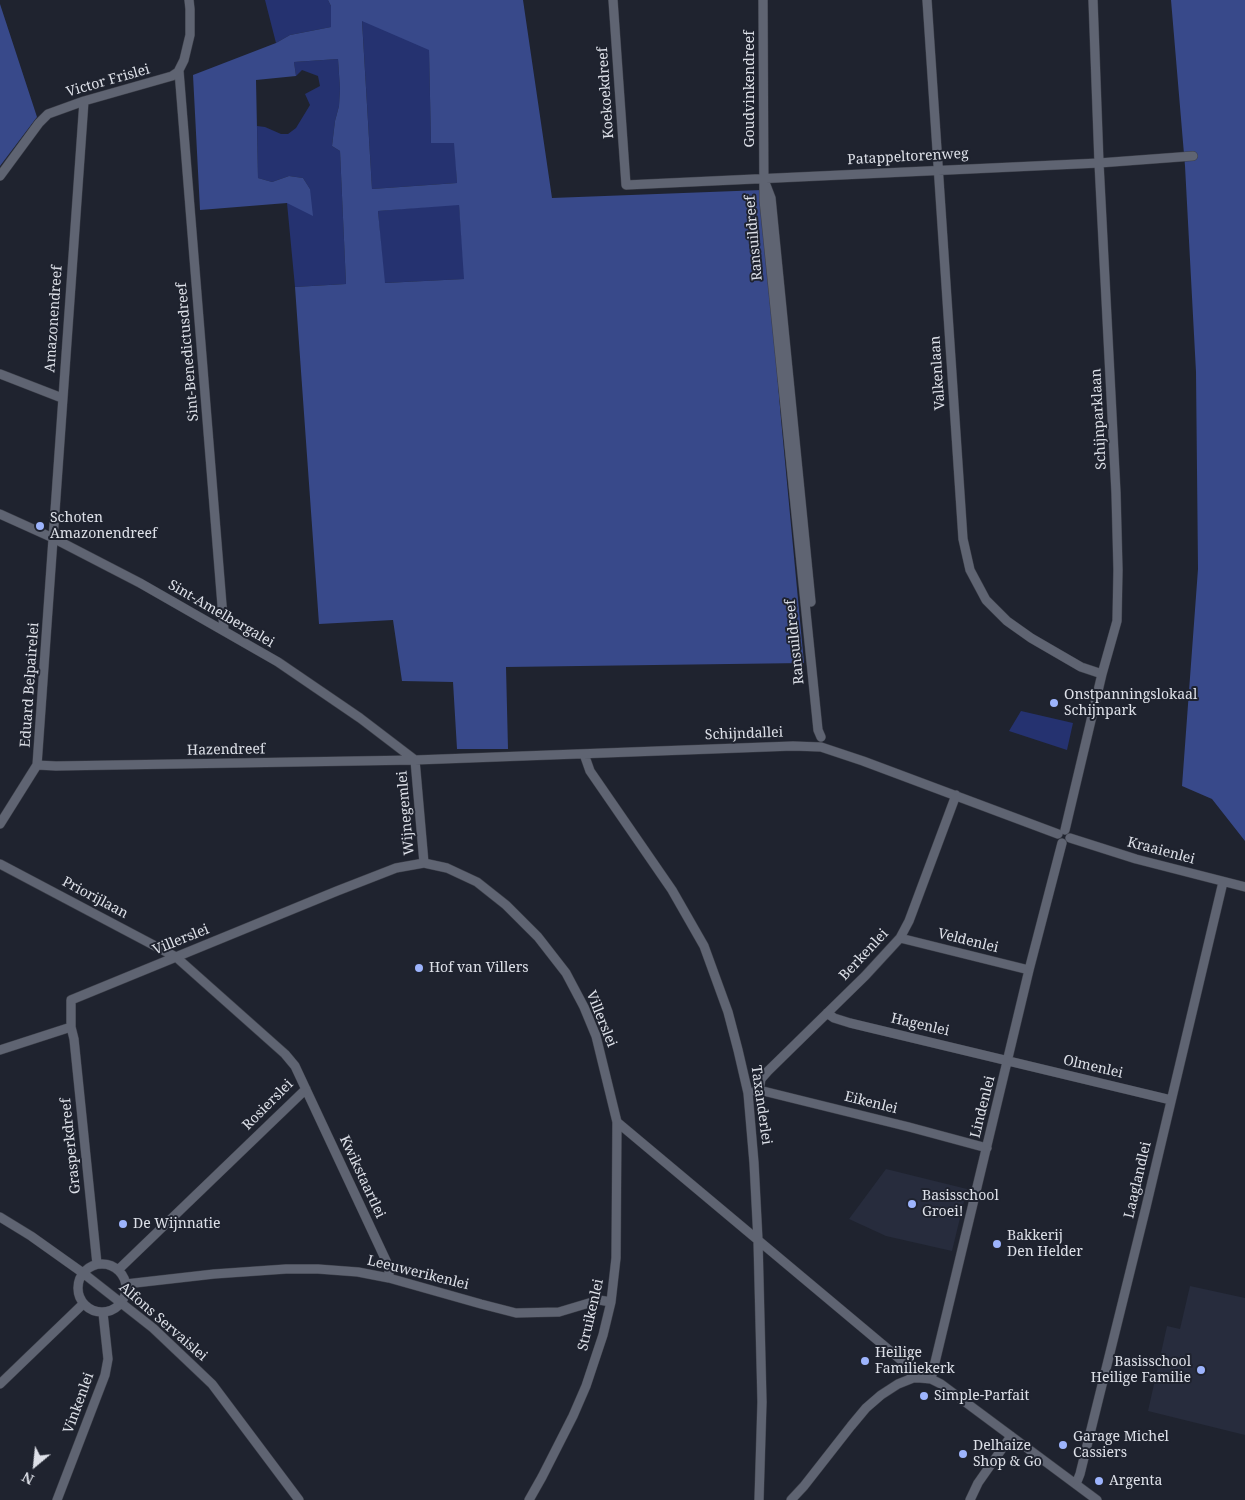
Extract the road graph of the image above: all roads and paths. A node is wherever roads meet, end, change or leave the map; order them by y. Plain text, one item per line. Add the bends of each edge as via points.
1 (189, 0) edge
2 (613, 0) edge
3 (764, 0) edge
4 (927, 0) edge
5 (1093, 0) edge
6 (179, 71) junction
7 (84, 101) junction
8 (1192, 156) dead end
9 (1099, 163) junction
10 (939, 170) junction
11 (0, 176) edge
12 (763, 178) junction
13 (626, 185) joint
14 (0, 374) edge
15 (62, 398) junction
16 (0, 514) edge
17 (53, 538) junction
18 (224, 630) junction
19 (1102, 674) junction
20 (821, 747) junction
21 (584, 754) junction
22 (416, 760) junction
23 (38, 765) junction
24 (956, 795) junction
25 (0, 824) edge
26 (1064, 836) junction
27 (424, 863) junction
28 (0, 864) edge
29 (1223, 882) junction
30 (1245, 887) edge
31 (900, 938) junction
32 (176, 957) junction
33 (1029, 970) junction
34 (827, 1013) junction
35 (71, 1027) junction
36 (0, 1050) edge
37 (1008, 1061) junction
38 (761, 1079) junction
39 (745, 1081) junction
40 (306, 1089) junction
41 (759, 1090) junction
42 (748, 1093) junction
43 (1171, 1100) junction
44 (617, 1122) junction
45 (987, 1148) junction
46 (0, 1217) edge
47 (758, 1240) junction
48 (97, 1264) junction
49 (118, 1270) junction
50 (83, 1273) junction
51 (389, 1278) junction
52 (126, 1284) junction
53 (611, 1302) junction
54 (121, 1303) junction
55 (83, 1304) junction
56 (103, 1313) junction
57 (913, 1378) junction
58 (931, 1378) junction
59 (0, 1384) edge
60 (1011, 1436) junction
61 (1076, 1484) junction
62 (57, 1500) edge
63 (299, 1500) edge
64 (529, 1500) edge
65 (759, 1500) edge
66 (791, 1500) edge
67 (970, 1500) edge
68 (1097, 1500) edge

1 - 6 street via 190,35
2 - 13 street, Koekoekdreef
3 - 12 street, Goudvinkendreef
4 - 10 street, Valkenlaan
5 - 9 street, Schijnparklaan
6 - 7 street, Victor Frislei via 172,76
6 - 18 street, Sint-Benedictusdreef
7 - 11 street, Victor Frislei via 43,118
7 - 15 street, Amazonendreef
8 - 9 street, Patappeltorenweg
9 - 10 street, Patappeltorenweg
9 - 19 street, Schijnparklaan via 1118,570 1117,622
10 - 12 street, Patappeltorenweg
10 - 19 street, Valkenlaan via 963,539 970,570 986,600 1007,621 1081,667
12 - 13 street, Patappeltorenweg
12 - 20 street, Ransuildreef
14 - 15 street
15 - 17 street, Amazonendreef
16 - 17 street, Sint-Amelbergalei
17 - 18 street, Sint-Amelbergalei
17 - 23 street, Eduard Belpairelei
18 - 22 street, Sint-Amelbergalei via 330,697
19 - 26 street, Schijnparklaan
20 - 21 street, Schijndallei
20 - 24 street, Schijndallei
21 - 22 street, Schijndallei
21 - 39 street, Taxanderlei via 590,771 672,890 704,946 728,1012
22 - 23 street, Hazendreef
22 - 27 street, Wijnegemlei
23 - 25 street, Eduard Belpairelei
24 - 26 street, Schijndallei
24 - 31 street, Berkenlei
26 - 29 street, Kraaienlei via 1136,860
26 - 33 street, Lindenlei
27 - 32 street, Villerslei via 396,868
27 - 44 street, Villerslei via 447,868 476,882 538,937 566,973 596,1036
28 - 32 street, Priorijlaan
29 - 30 street, Kraaienlei
29 - 43 street, Laaglandlei
31 - 33 street, Veldenlei
31 - 34 street, Berkenlei
32 - 35 street, Villerslei via 71,1000
32 - 40 street, Rosierslei via 285,1054 296,1066
33 - 37 street, Lindenlei
34 - 37 street, Hagenlei via 850,1023
34 - 38 street, Berkenlei
35 - 36 street
35 - 48 street, Grasperkdreef
37 - 43 street, Olmenlei
37 - 45 street, Lindenlei
38 - 39 street
38 - 41 street
39 - 42 street, Taxanderlei
40 - 49 street, Rosierslei
40 - 51 street, Kwikstaartlei via 389,1267
41 - 42 street, Eikenlei
41 - 45 street, Eikenlei
42 - 47 street, Taxanderlei
43 - 61 street, Laaglandlei
44 - 47 street
44 - 53 street, Struikenlei via 616,1258
45 - 58 street, Lindenlei
46 - 50 street, Alfons Servaislei
47 - 57 street via 908,1365
47 - 65 street, Taxanderlei via 762,1402
48 - 49 street
48 - 50 street
49 - 52 street
50 - 54 street, Alfons Servaislei
50 - 55 street via 77,1288
51 - 52 street, Leeuwerikenlei via 358,1272 286,1269
51 - 53 street, Leeuwerikenlei via 516,1312 559,1312 599,1300
52 - 54 street
53 - 64 street, Struikenlei via 586,1386
54 - 56 street via 114,1310
54 - 63 street, Alfons Servaislei via 153,1328 212,1384
55 - 56 street
55 - 59 street
56 - 62 street, Vinkenlei via 108,1359 105,1375
57 - 58 street
57 - 66 street via 898,1384 866,1408
58 - 60 street
60 - 61 street
60 - 67 street
61 - 68 street

